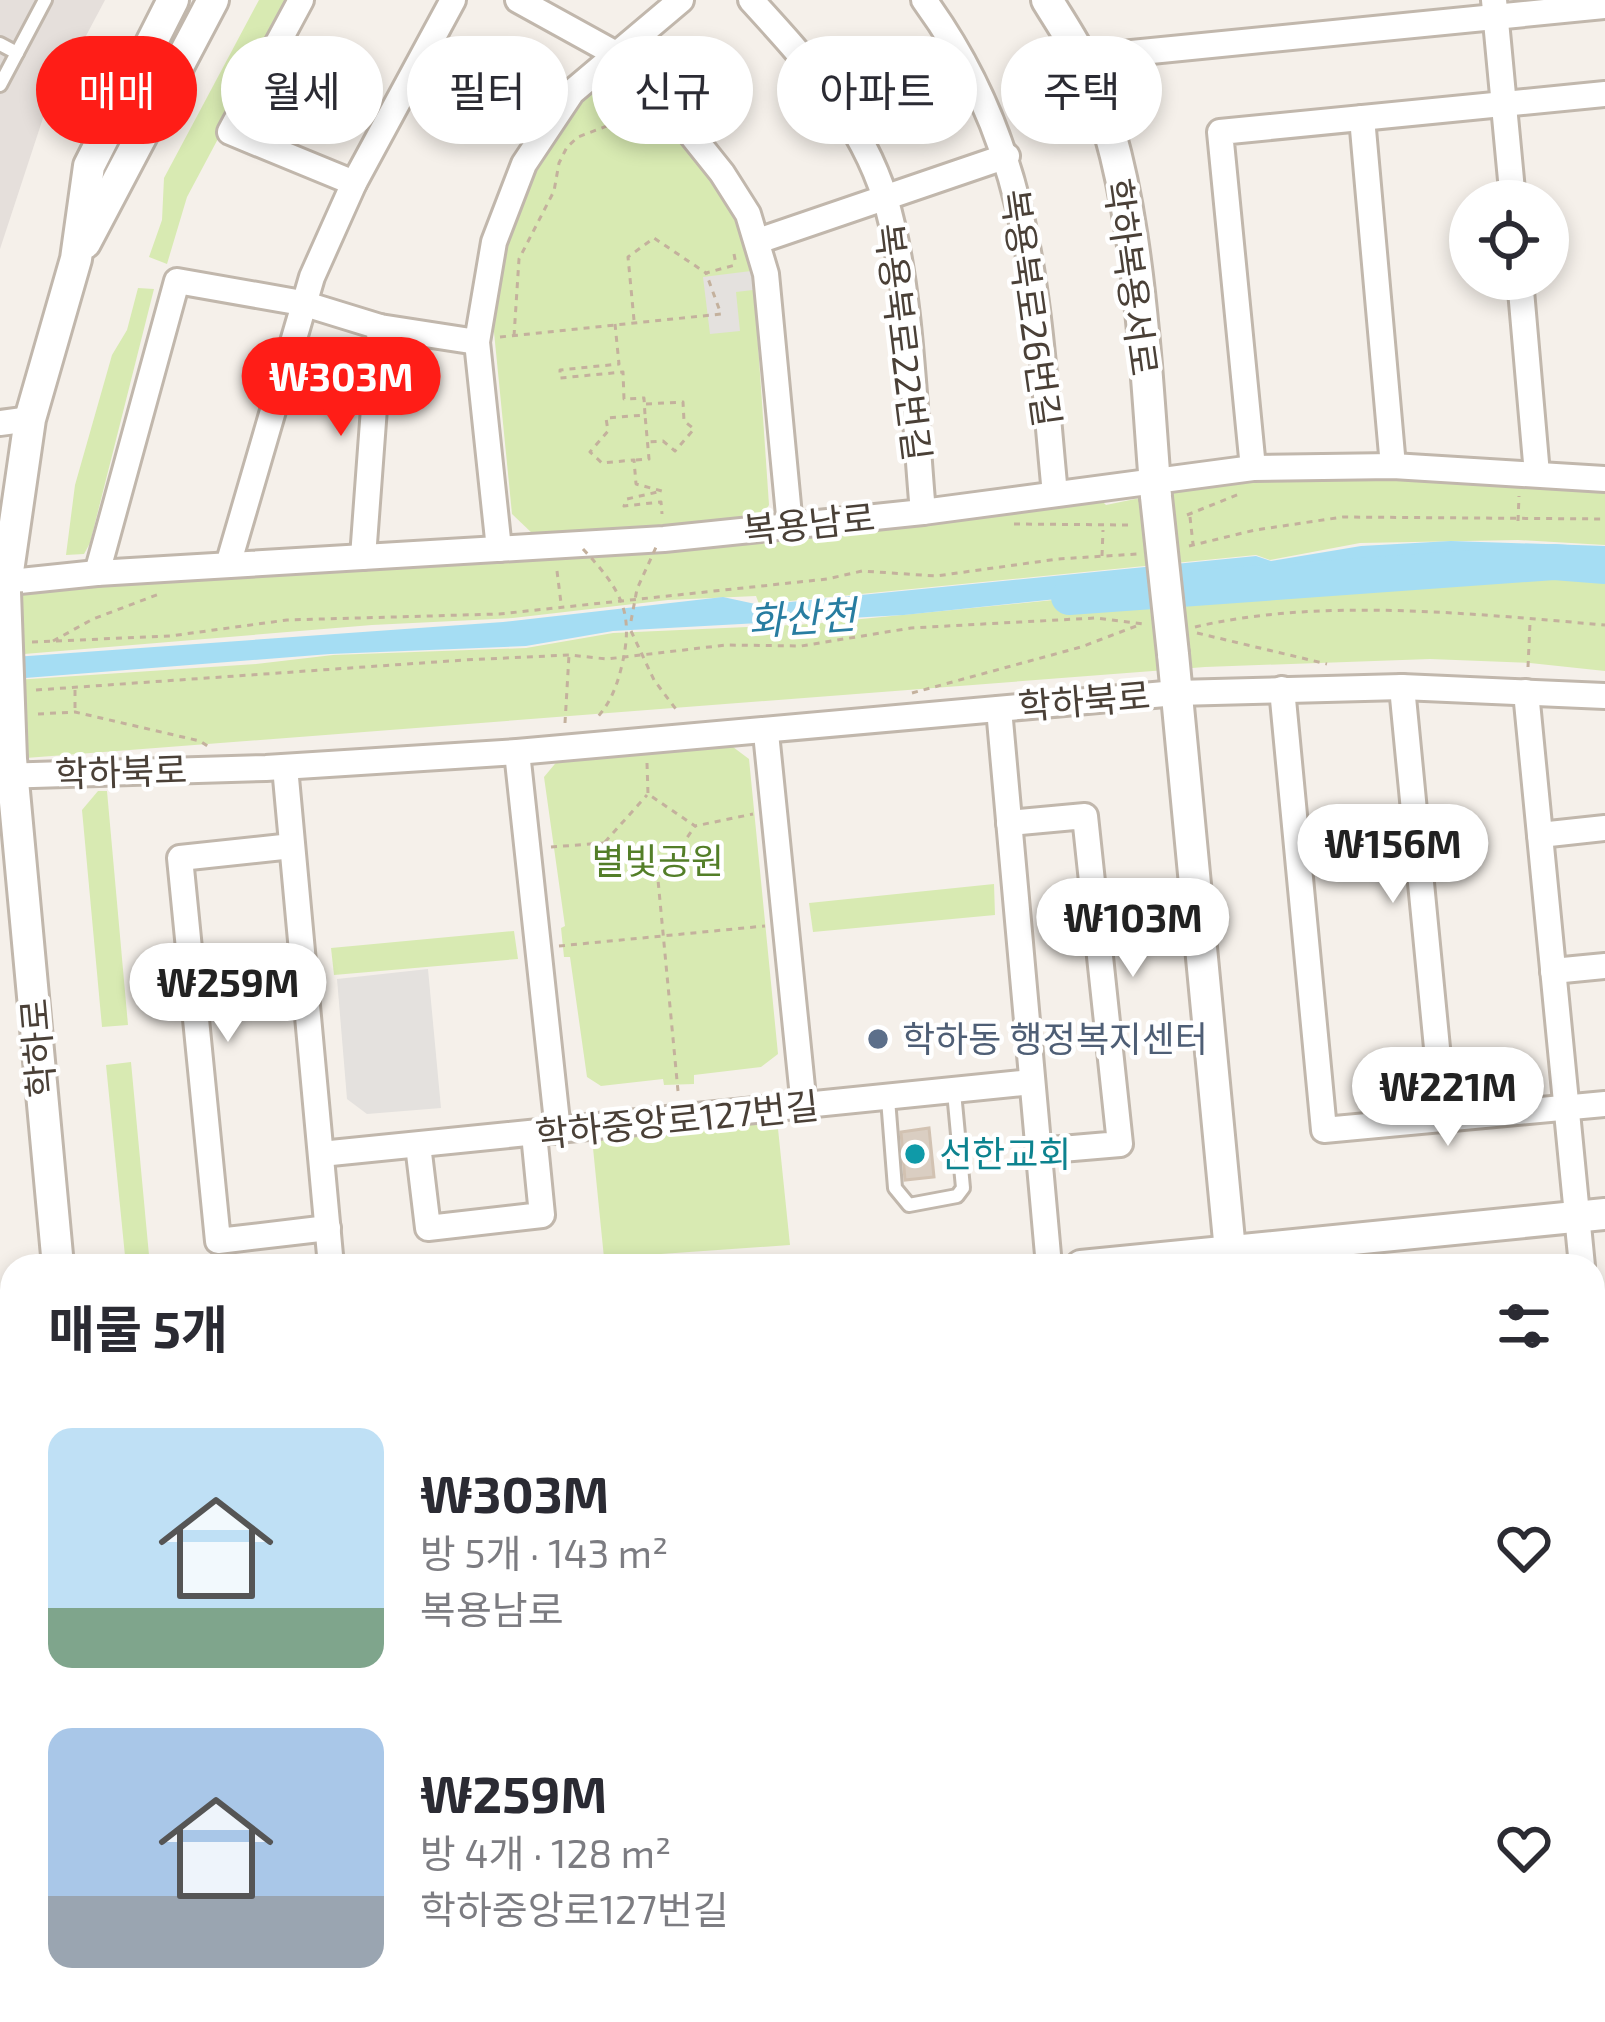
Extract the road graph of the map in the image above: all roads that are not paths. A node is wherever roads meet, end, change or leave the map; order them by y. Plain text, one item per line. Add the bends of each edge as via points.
1 (45, 0) edge
2 (173, 0) edge
3 (213, 0) edge
4 (301, 0) edge
5 (453, 0) edge
6 (518, 0) edge
7 (680, 0) edge
8 (751, 0) edge
9 (924, 0) edge
10 (1047, 0) edge
11 (1605, 6) edge
12 (1495, 8) edge
13 (634, 36) edge
14 (1068, 36) edge
15 (592, 40) edge
16 (0, 44) edge
17 (1162, 48) edge
18 (17, 53) junction
19 (592, 73) edge
20 (0, 86) edge
21 (1605, 94) edge
22 (1504, 104) junction
23 (1362, 118) junction
24 (699, 144) edge
25 (1110, 144) edge
26 (1007, 156) junction
27 (1511, 180) edge
28 (354, 183) junction
29 (885, 198) junction
30 (746, 242) junction
31 (76, 259) junction
32 (1521, 300) edge
33 (302, 303) junction
34 (380, 326) junction
35 (487, 340) junction
36 (15, 421) edge
37 (1393, 466) junction
38 (1253, 478) junction
39 (1528, 478) junction
40 (1605, 479) edge
41 (1055, 494) junction
42 (1156, 505) junction
43 (923, 512) junction
44 (790, 526) junction
45 (499, 549) junction
46 (363, 557) junction
47 (228, 565) junction
48 (97, 573) junction
49 (3, 586) edge
50 (1527, 683) junction
51 (1402, 687) junction
52 (1282, 689) junction
53 (1176, 693) junction
54 (1605, 696) edge
55 (999, 709) junction
56 (766, 733) junction
57 (517, 752) junction
58 (285, 766) junction
59 (8, 770) edge
60 (1009, 823) junction
61 (1605, 828) edge
62 (1540, 835) junction
63 (292, 846) junction
64 (1605, 966) edge
65 (1553, 970) junction
66 (1032, 1082) junction
67 (954, 1092) junction
68 (888, 1099) junction
69 (1605, 1104) edge
70 (803, 1108) junction
71 (1566, 1108) junction
72 (1444, 1120) junction
73 (546, 1132) junction
74 (418, 1145) junction
75 (1038, 1151) junction
76 (321, 1154) junction
77 (1591, 1215) edge
78 (328, 1228) junction
79 (57, 1254) edge
80 (330, 1254) edge
81 (1048, 1254) edge
82 (1231, 1254) edge
83 (1272, 1254) edge
84 (1584, 1254) edge

1 - 18 lane
2 - 31 street via 89,166
3 - 31 street
4 - 28 street via 230,132
5 - 28 street
6 - 15 street
7 - 13 street
8 - 29 street, 복용북로22번길 via 833,96
9 - 26 street, 복용북로26번길 via 957,45
10 - 14 street, 학하복용서로
11 - 12 street
12 - 17 street
12 - 22 street
16 - 18 lane
18 - 20 lane
19 - 35 street via 524,164 494,242
21 - 22 street
22 - 23 street
22 - 27 street
23 - 37 street
23 - 38 street via 1220,132
24 - 30 street via 748,214
25 - 42 street, 학하복용서로 via 1137,296
26 - 29 street
26 - 41 street, 복용북로26번길 via 1036,301
28 - 33 street
29 - 30 street
29 - 43 street, 복용북로22번길
30 - 44 street via 774,337
31 - 36 street
32 - 39 street
33 - 34 street
33 - 47 street
33 - 48 street via 177,281
34 - 35 street
34 - 46 street
35 - 45 street
36 - 49 street
37 - 38 street, 복용남로
37 - 39 street, 복용남로
38 - 42 street, 복용남로
39 - 40 street, 복용남로
41 - 42 street, 복용남로
41 - 43 street, 복용남로
42 - 53 street, 학하복용서로, bridge
43 - 44 street, 복용남로
44 - 45 street, 복용남로
45 - 46 street, 복용남로
46 - 47 street, 복용남로
47 - 48 street, 복용남로
48 - 49 street, 복용남로
49 - 59 street, 학하로, bridge
50 - 51 street, 학하북로
50 - 54 street, 학하북로
50 - 62 street
51 - 52 street, 학하북로
51 - 72 street
52 - 53 street, 학하북로
52 - 72 street via 1324,1130
53 - 55 street, 학하북로
53 - 82 street
55 - 56 street, 학하북로
55 - 60 street
56 - 57 street, 학하북로
56 - 70 street
57 - 58 street, 학하북로
57 - 73 street
58 - 59 street, 학하북로
58 - 63 street
59 - 79 street, 학하로
60 - 66 street
60 - 75 street via 1085,816 1120,1144
61 - 62 street
62 - 65 street
63 - 76 street
63 - 78 street via 180,857 182,880 218,1241
64 - 65 street
65 - 71 street
66 - 67 street, 학하중앙로127번길
66 - 75 street
67 - 68 street, 학하중앙로127번길
67 - 68 lane via 963,1188 909,1205 896,1188
68 - 70 street, 학하중앙로127번길
69 - 71 street
70 - 73 street, 학하중앙로127번길
71 - 72 street
71 - 77 street
73 - 74 street, 학하중앙로127번길
73 - 74 street via 542,1215 428,1228
74 - 76 street, 학하중앙로127번길
75 - 81 street
76 - 78 street
77 - 83 street
77 - 84 street
78 - 80 street

